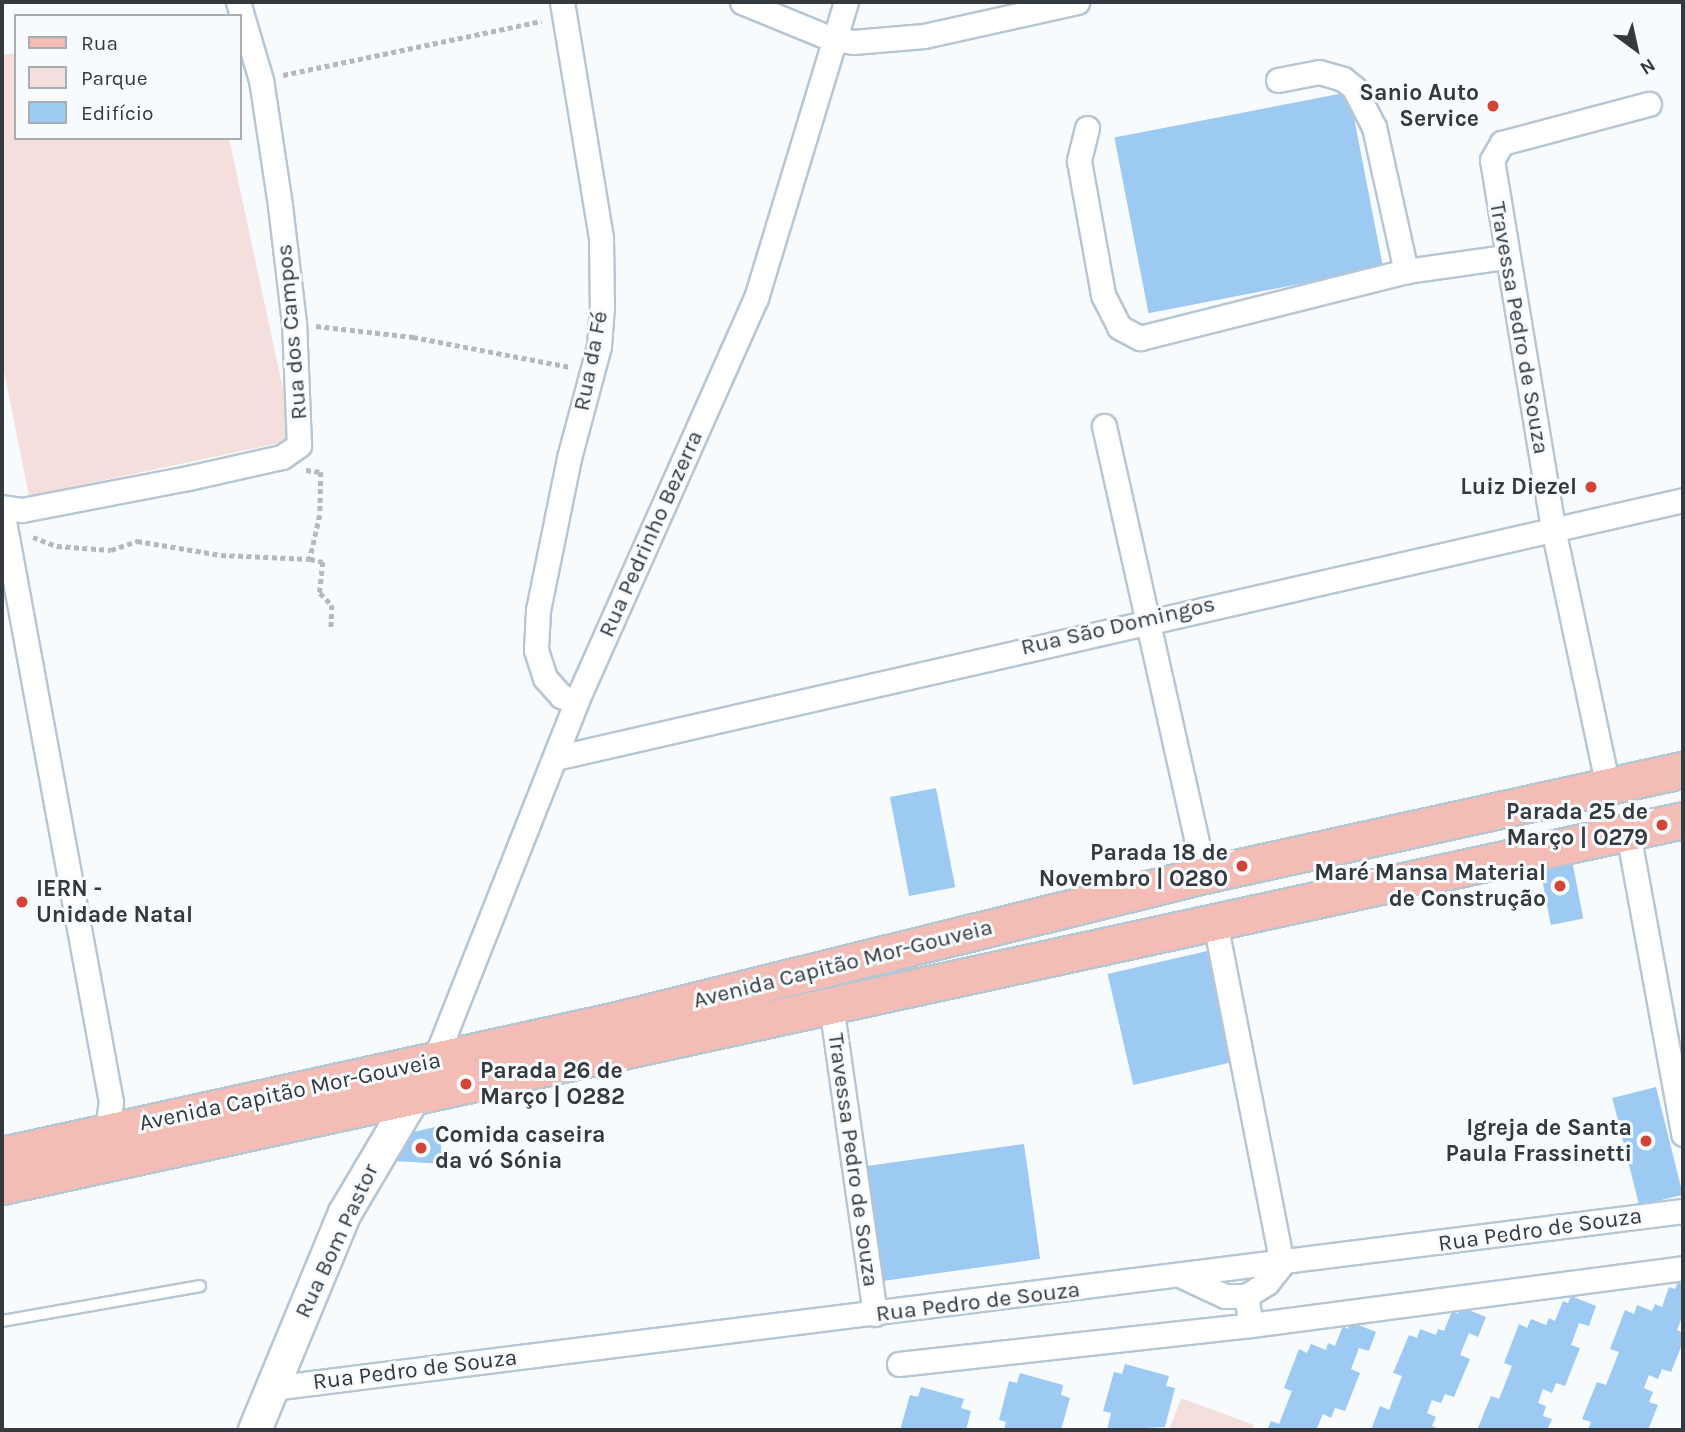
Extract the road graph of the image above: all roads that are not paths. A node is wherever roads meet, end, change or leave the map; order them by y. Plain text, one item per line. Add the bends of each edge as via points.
1 (742, 2) edge
2 (846, 2) edge
3 (990, 2) edge
4 (1077, 2) edge
5 (563, 5) edge
6 (242, 16) edge
7 (982, 23) junction
8 (832, 39) junction
9 (1278, 80) dead end
10 (1648, 104) dead end
11 (1087, 128) dead end
12 (1506, 257) junction
13 (1406, 271) junction
14 (1104, 426) dead end
15 (1683, 500) edge
16 (9, 509) edge
17 (1553, 528) junction
18 (1148, 619) junction
19 (576, 702) junction
20 (555, 758) junction
21 (1683, 771) edge
22 (1608, 787) junction
23 (1683, 820) edge
24 (1628, 833) junction
25 (1204, 875) junction
26 (1215, 921) junction
27 (831, 1005) junction
28 (435, 1059) junction
29 (413, 1096) junction
30 (106, 1133) junction
31 (1683, 1134) edge
32 (2, 1155) edge
33 (2, 1186) edge
34 (1683, 1211) edge
35 (1282, 1264) junction
36 (1683, 1268) edge
37 (1184, 1277) junction
38 (200, 1286) dead end
39 (1246, 1296) junction
40 (875, 1314) junction
41 (2, 1321) edge
42 (1251, 1325) junction
43 (899, 1364) dead end
44 (272, 1388) junction
45 (255, 1430) edge

1 - 8 street
2 - 8 street, Rua Pedrinho Bezerra
3 - 7 street
4 - 7 street
5 - 19 street, Rua da Fé via 604,272 599,346 566,471 536,630 545,678 561,696
6 - 16 street, Rua dos Campos via 261,80 293,323 299,445 288,455 268,460
7 - 8 street via 890,40
8 - 19 street, Rua Pedrinho Bezerra via 756,298
9 - 13 street via 1319,72 1343,79 1354,89 1374,127
10 - 12 street, Travessa Pedro de Souza via 1502,143 1496,149 1492,167
11 - 13 street via 1079,161 1103,295 1119,327 1130,335 1152,337
12 - 13 street
12 - 17 street, Travessa Pedro de Souza
14 - 18 street
15 - 17 street, Rua São Domingos
16 - 30 street via 109,1088 111,1111
17 - 18 street, Rua São Domingos
17 - 22 street, Travessa Pedro de Souza
18 - 20 street, Rua São Domingos
18 - 25 street
19 - 20 street, Rua Pedrinho Bezerra
20 - 28 street, Rua Pedrinho Bezerra
21 - 22 main road, Avenida Capitão Mor-Gouveia
22 - 25 main road, Avenida Capitão Mor-Gouveia
23 - 24 main road, Avenida Capitão Mor-Gouveia
24 - 26 main road, Avenida Capitão Mor-Gouveia
24 - 31 street
25 - 28 main road, Avenida Capitão Mor-Gouveia via 617,1020
26 - 27 main road, Avenida Capitão Mor-Gouveia
26 - 35 street
27 - 29 main road, Avenida Capitão Mor-Gouveia
27 - 40 street, Travessa Pedro de Souza
28 - 29 main road, Rua Bom Pastor
28 - 30 main road, Avenida Capitão Mor-Gouveia
29 - 33 main road, Avenida Capitão Mor-Gouveia
29 - 44 main road, Rua Bom Pastor via 362,1177
30 - 32 main road, Avenida Capitão Mor-Gouveia
34 - 35 street, Rua Pedro de Souza
35 - 37 street, Rua Pedro de Souza
35 - 39 street via 1266,1283
36 - 42 street
37 - 39 street via 1225,1296
37 - 40 street, Rua Pedro de Souza
38 - 41 lane
39 - 42 street
40 - 44 street, Rua Pedro de Souza
42 - 43 street
44 - 45 main road, Rua Bom Pastor

